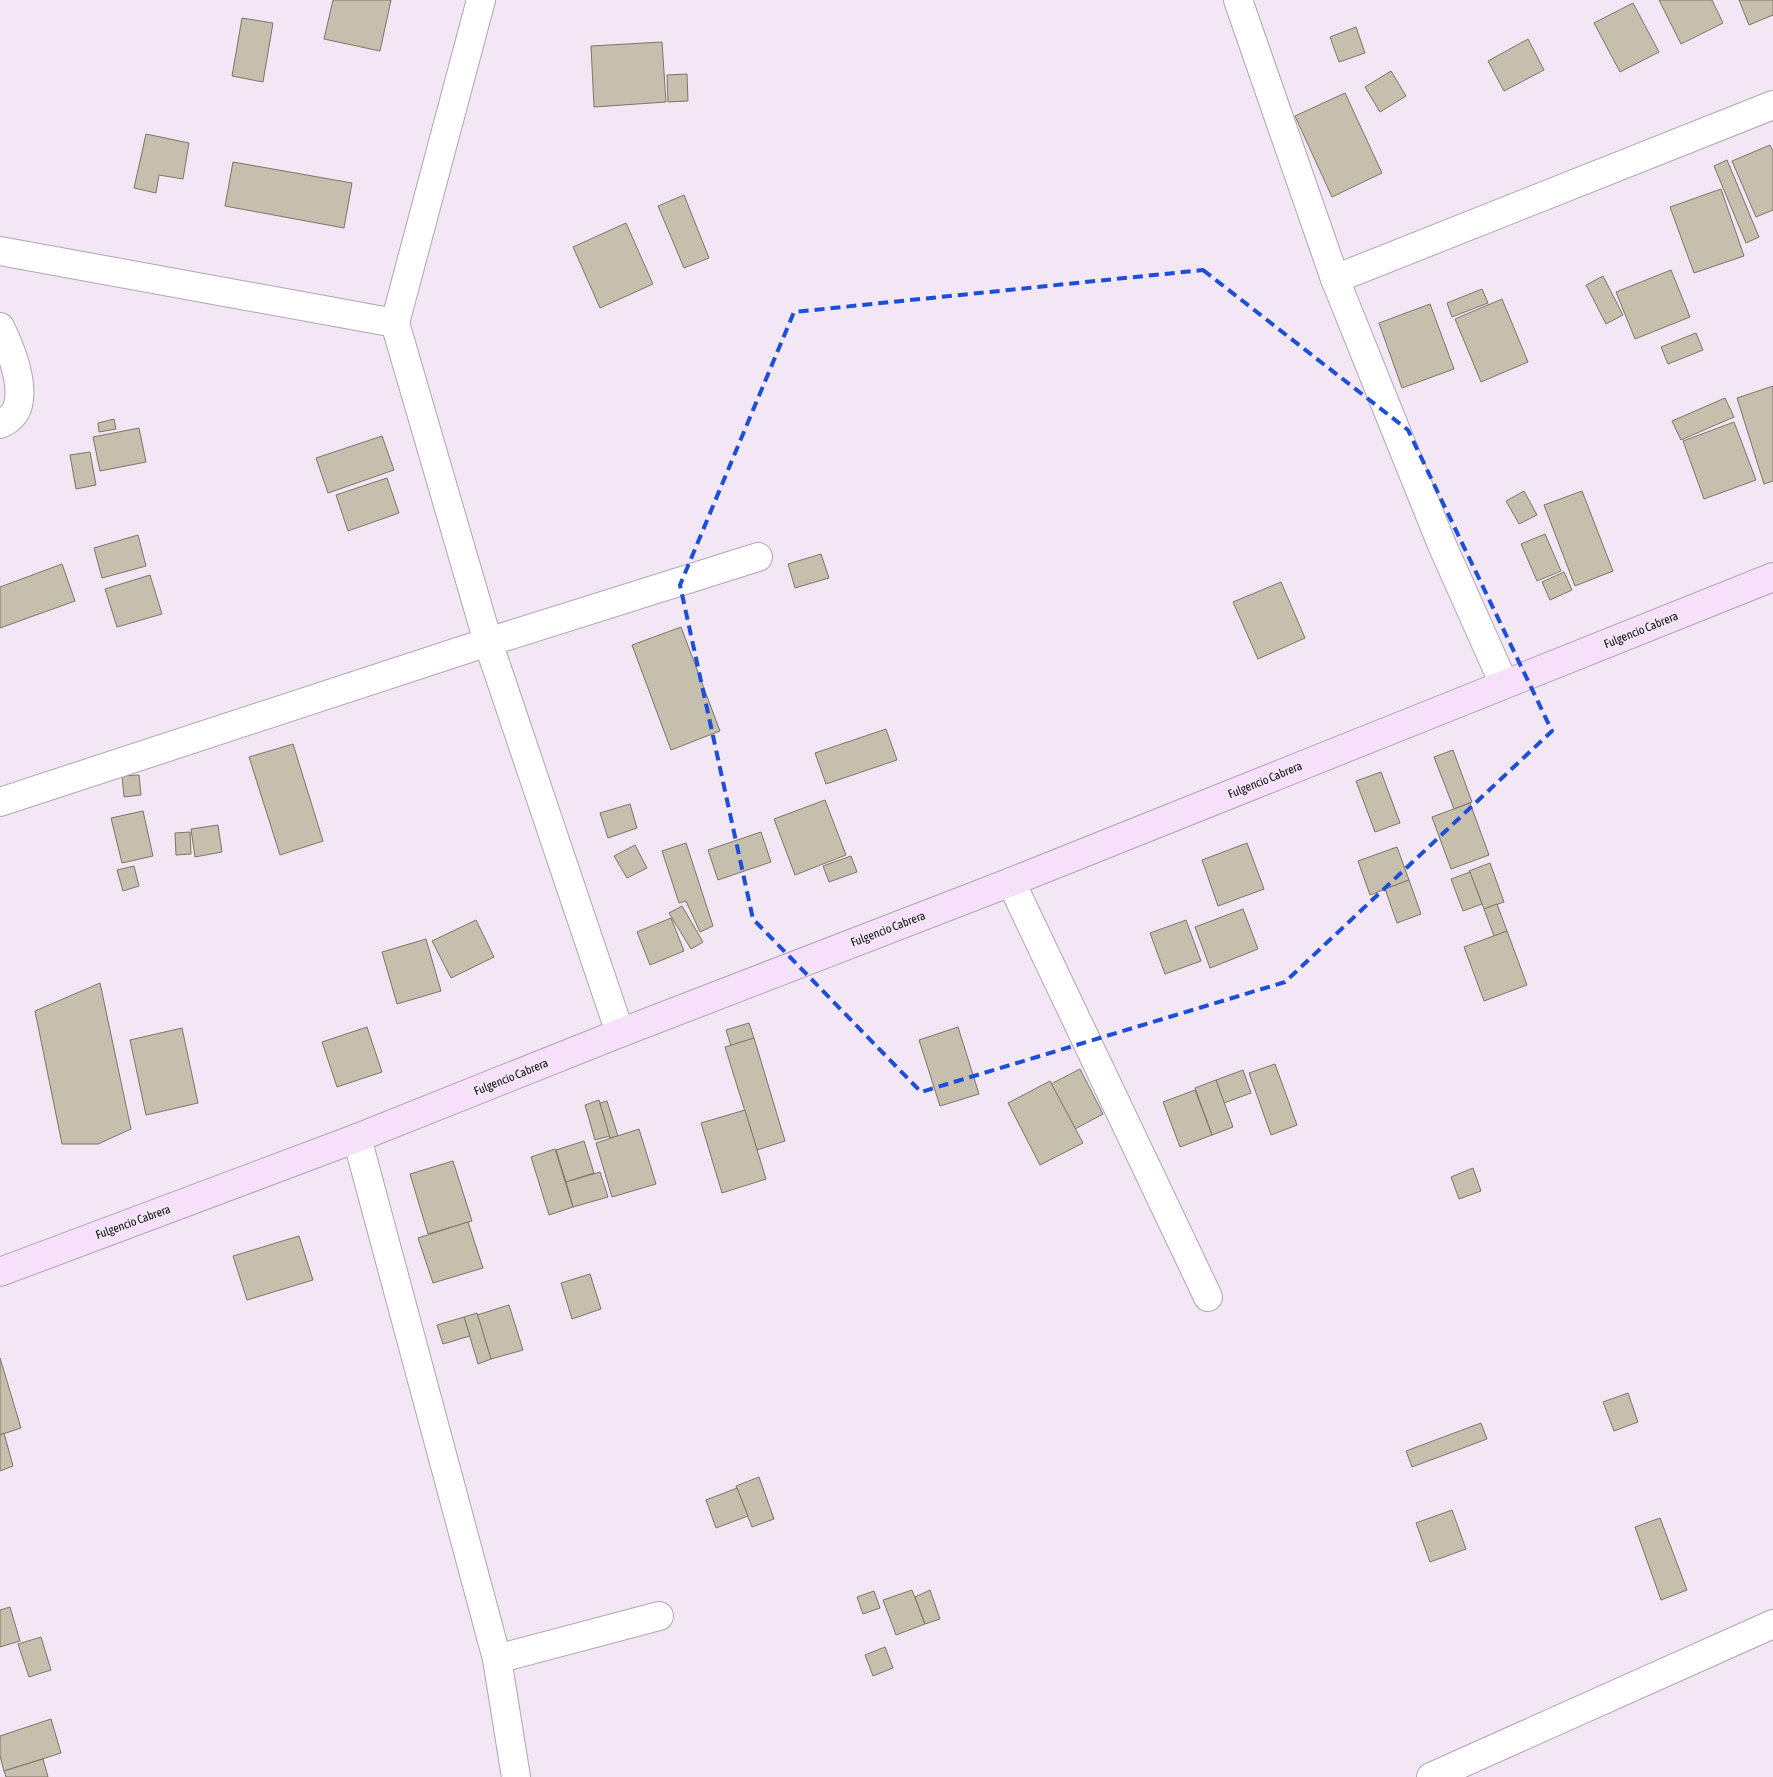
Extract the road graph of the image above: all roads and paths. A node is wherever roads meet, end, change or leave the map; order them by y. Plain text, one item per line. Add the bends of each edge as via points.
1 (481, 0) edge
2 (1238, 0) edge
3 (1773, 105) edge
4 (0, 251) edge
5 (1335, 279) junction
6 (395, 323) junction
7 (0, 327) edge
8 (0, 424) edge
9 (758, 558) dead end
10 (1773, 577) edge
11 (488, 642) junction
12 (1504, 684) junction
13 (0, 802) edge
14 (1011, 882) junction
15 (620, 1034) junction
16 (357, 1138) junction
17 (0, 1272) edge
18 (1208, 1297) dead end
19 (659, 1616) dead end
20 (1773, 1624) edge
21 (496, 1659) junction
22 (516, 1777) edge
23 (1431, 1777) edge

1 - 6 street
2 - 5 street
3 - 5 street
4 - 6 street
5 - 12 street via 1442,545
6 - 11 street
7 - 8 street via 14,361 19,388 18,406 12,416
9 - 11 street
10 - 12 main road, Fulgencio Cabrera
11 - 13 street
11 - 15 street
12 - 14 main road, Fulgencio Cabrera
14 - 15 main road, Fulgencio Cabrera
14 - 18 street
15 - 16 main road, Fulgencio Cabrera
16 - 17 main road, Fulgencio Cabrera
16 - 21 street
19 - 21 street
20 - 23 street
21 - 22 street

